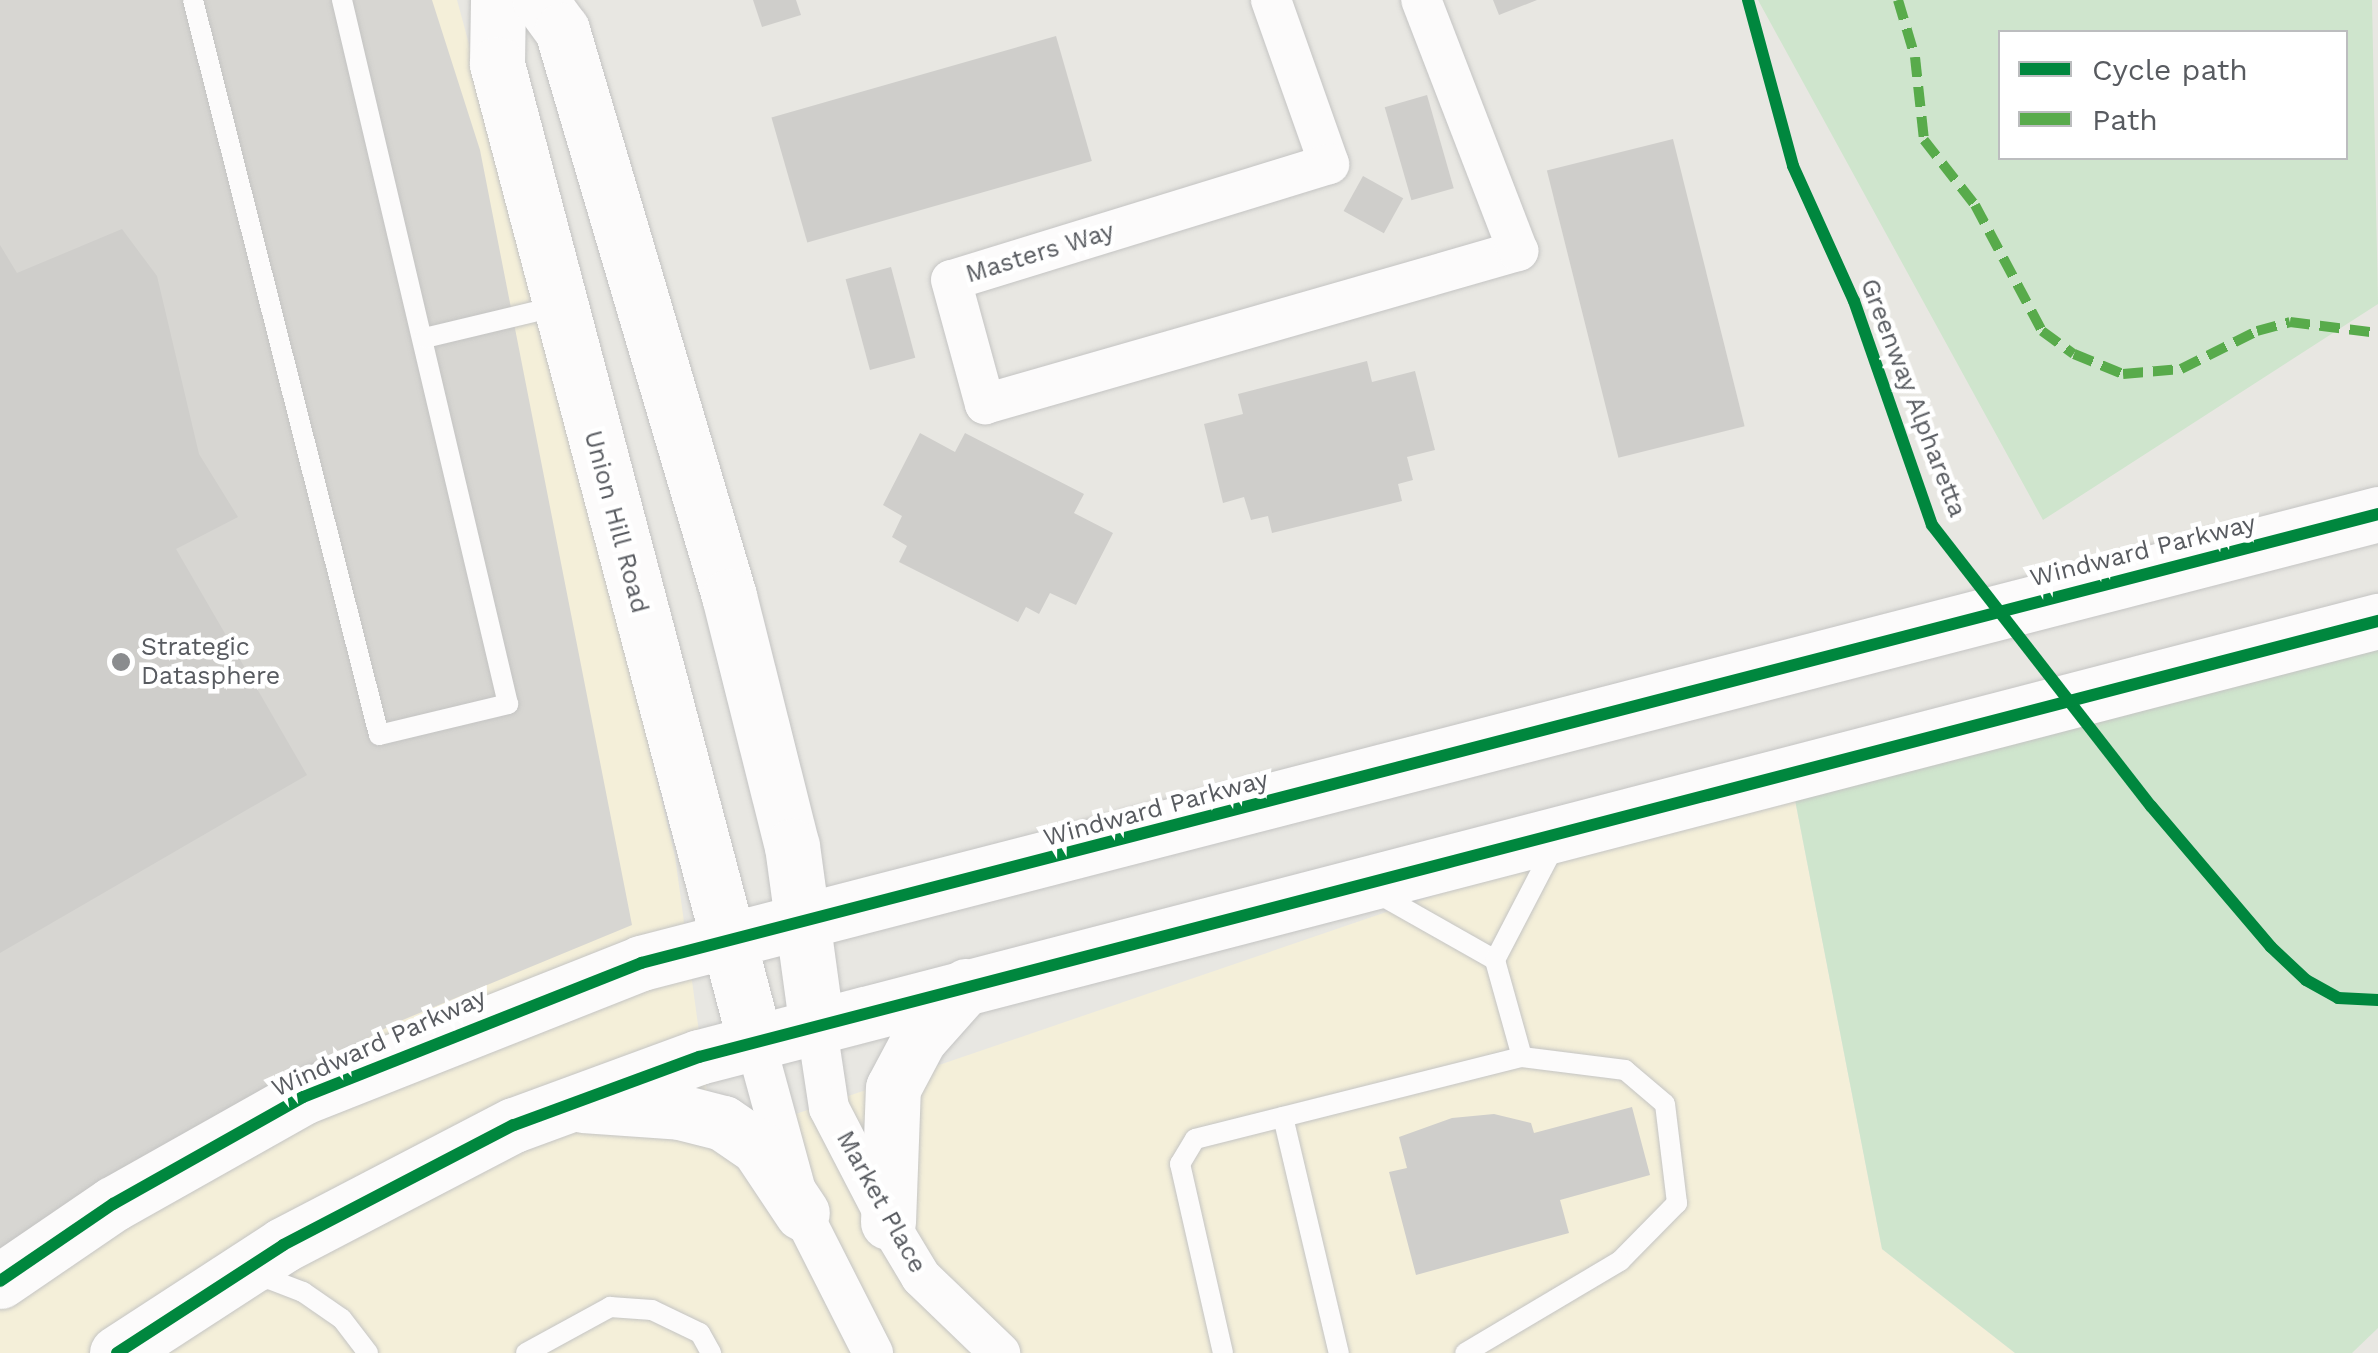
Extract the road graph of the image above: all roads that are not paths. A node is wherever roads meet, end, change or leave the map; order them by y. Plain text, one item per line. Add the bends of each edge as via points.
1 (193, 0) edge
2 (342, 0) edge
3 (498, 0) edge
4 (540, 0) edge
5 (1271, 0) edge
6 (1420, 0) edge
7 (638, 276) junction
8 (558, 306) junction
9 (425, 338) junction
10 (2378, 514) edge
11 (2378, 621) edge
12 (1562, 832) junction
13 (1364, 886) junction
14 (801, 921) junction
15 (731, 937) junction
16 (1494, 960) junction
17 (966, 986) junction
18 (816, 1022) junction
19 (754, 1041) junction
20 (1522, 1058) junction
21 (570, 1104) junction
22 (1283, 1117) junction
23 (802, 1213) junction
24 (888, 1222) junction
25 (0, 1281) edge
26 (224, 1282) junction
27 (117, 1353) edge
28 (368, 1353) edge
29 (526, 1353) edge
30 (711, 1353) edge
31 (873, 1353) edge
32 (1000, 1353) edge
33 (1224, 1353) edge
34 (1339, 1353) edge
35 (1465, 1353) edge

1 - 9 lane via 379,734 508,704
2 - 9 lane
3 - 8 main road, Union Hill Road via 497,64
4 - 7 main road via 562,30
5 - 6 street, Masters Way via 1329,164 952,280 984,404 1518,251
7 - 8 main road
7 - 14 main road via 770,758
8 - 9 lane
8 - 15 main road, Union Hill Road
10 - 14 main road, Windward Parkway
11 - 12 main road
12 - 13 main road
12 - 16 lane
13 - 16 lane
13 - 17 main road
14 - 15 main road, Windward Parkway
14 - 18 main road
15 - 19 main road, Union Hill Road
15 - 25 main road, Windward Parkway via 556,992 303,1097 113,1204
16 - 20 lane
17 - 18 main road
17 - 24 main road via 918,1039 893,1088
18 - 19 main road
18 - 24 street, Market Place via 828,1108
19 - 21 main road
19 - 23 street
20 - 22 lane
20 - 35 lane via 1625,1070 1666,1104 1677,1203 1620,1260
21 - 23 main road via 680,1112 722,1124 758,1147
21 - 26 main road via 514,1125
22 - 33 lane via 1195,1139 1180,1164
22 - 34 lane
23 - 31 street
24 - 32 street, Market Place via 921,1277
26 - 27 main road
26 - 28 lane via 269,1279 304,1292 342,1319
29 - 30 lane via 610,1307 652,1310 700,1333

